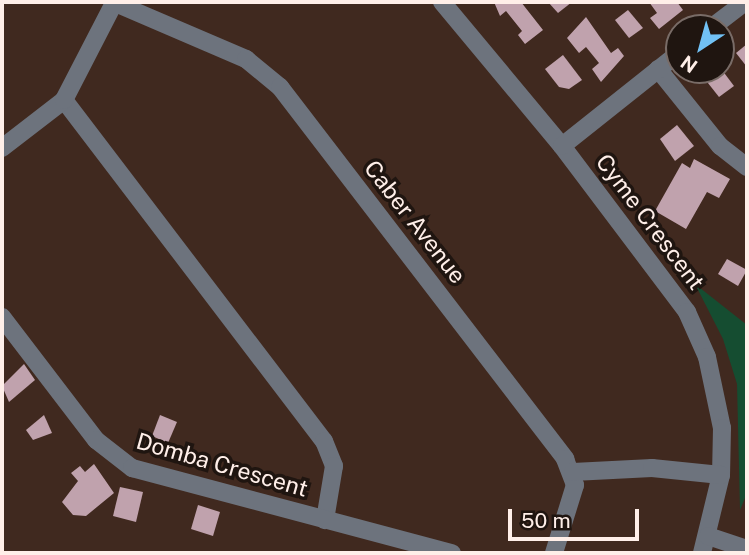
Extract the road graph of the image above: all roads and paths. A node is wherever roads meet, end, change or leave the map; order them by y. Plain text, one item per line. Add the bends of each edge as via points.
1 (113, 2) edge
2 (442, 2) edge
3 (746, 2) edge
4 (730, 14) edge
5 (665, 64) edge
6 (659, 69) junction
7 (64, 100) junction
8 (562, 146) junction
9 (2, 148) edge
10 (747, 166) edge
11 (2, 317) edge
12 (573, 472) junction
13 (721, 475) junction
14 (326, 520) junction
15 (705, 545) edge
16 (747, 549) edge
17 (452, 553) edge
18 (554, 553) edge

1 - 7 street
1 - 12 street, Caber Avenue via 246,59 280,87
2 - 8 street, Cyme Crescent
3 - 4 street
5 - 6 street
6 - 8 street
6 - 10 street via 720,146
7 - 9 street
7 - 14 street via 324,441 334,466
8 - 13 street, Cyme Crescent via 687,312 717,390
11 - 14 street, Domba Crescent via 96,440 120,462
12 - 13 street via 618,467
12 - 18 street via 574,496
13 - 15 street, Cyme Crescent
14 - 17 street, Domba Crescent
15 - 16 street

